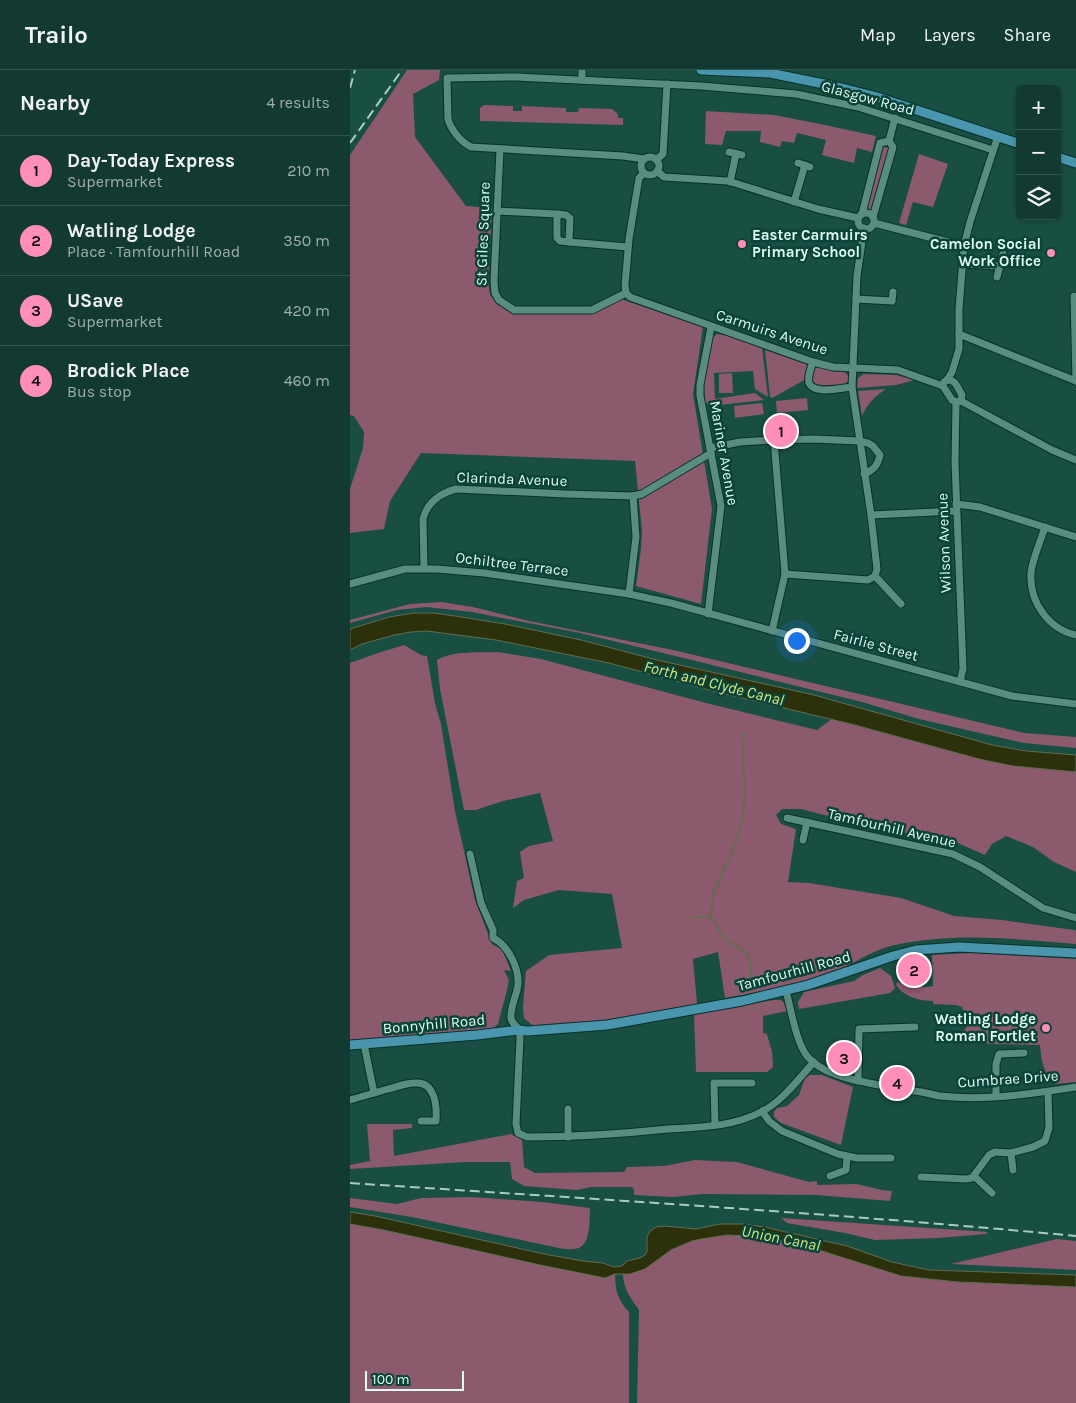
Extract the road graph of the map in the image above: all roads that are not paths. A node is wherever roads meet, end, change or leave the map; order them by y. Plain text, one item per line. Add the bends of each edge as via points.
1 (582, 70) edge
2 (701, 70) edge
3 (582, 80) junction
4 (667, 84) junction
5 (895, 118) junction
6 (998, 136) junction
7 (889, 141) junction
8 (1016, 143) edge
9 (500, 149) junction
10 (993, 150) junction
11 (736, 154) dead end
12 (644, 158) junction
13 (1061, 158) edge
14 (656, 160) junction
15 (1076, 163) edge
16 (804, 165) dead end
17 (658, 171) junction
18 (644, 173) junction
19 (730, 182) junction
20 (794, 202) junction
21 (498, 212) junction
22 (557, 214) junction
23 (860, 216) junction
24 (874, 220) junction
25 (864, 228) junction
26 (569, 242) junction
27 (964, 246) junction
28 (628, 247) junction
29 (1003, 254) dead end
30 (962, 264) junction
31 (1000, 266) junction
32 (997, 277) dead end
33 (893, 292) dead end
34 (626, 293) junction
35 (1074, 296) dead end
36 (856, 299) junction
37 (711, 327) junction
38 (959, 334) junction
39 (812, 362) junction
40 (853, 368) junction
41 (1076, 381) edge
42 (948, 382) junction
43 (852, 387) junction
44 (959, 401) junction
45 (774, 440) junction
46 (859, 441) junction
47 (710, 451) junction
48 (1076, 460) edge
49 (864, 474) junction
50 (633, 496) junction
51 (956, 508) junction
52 (871, 515) junction
53 (1045, 528) junction
54 (1076, 537) edge
55 (424, 568) junction
56 (785, 574) junction
57 (875, 576) junction
58 (350, 584) edge
59 (629, 594) junction
60 (671, 603) joint
61 (901, 604) dead end
62 (708, 614) junction
63 (772, 630) junction
64 (1076, 635) edge
65 (960, 682) junction
66 (1076, 704) edge
67 (787, 818) dead end
68 (807, 822) junction
69 (803, 840) dead end
70 (470, 854) dead end
71 (1076, 918) edge
72 (1076, 953) edge
73 (786, 991) junction
74 (915, 1027) dead end
75 (519, 1030) junction
76 (364, 1044) junction
77 (350, 1045) edge
78 (1024, 1053) dead end
79 (814, 1062) junction
80 (858, 1081) junction
81 (752, 1083) dead end
82 (1076, 1087) edge
83 (1048, 1092) junction
84 (374, 1093) junction
85 (996, 1096) junction
86 (350, 1100) edge
87 (568, 1109) dead end
88 (762, 1111) junction
89 (421, 1120) dead end
90 (715, 1125) junction
91 (568, 1137) junction
92 (1011, 1153) junction
93 (847, 1156) junction
94 (891, 1158) dead end
95 (1013, 1170) dead end
96 (830, 1176) dead end
97 (974, 1176) junction
98 (921, 1177) dead end
99 (992, 1193) dead end

1 - 3 street
2 - 6 main road, Glasgow Road via 770,73 834,86
3 - 4 street, Glasgow Road
3 - 9 street, Glasgow Road via 447,78 450,125 464,144
4 - 5 street, Glasgow Road via 796,94
4 - 14 street via 663,154
5 - 7 street
5 - 10 street, Glasgow Road
6 - 8 main road, Glasgow Road
6 - 10 street
7 - 23 street via 880,143
7 - 24 street via 893,147
9 - 12 street
9 - 21 street, St Giles Square
10 - 27 street
11 - 19 street
12 - 14 street
12 - 18 street via 641,164
13 - 15 main road
14 - 17 street
16 - 20 street
17 - 18 street via 652,175
17 - 19 street via 664,177
18 - 28 street via 638,178
19 - 20 street
20 - 23 street
21 - 22 street
21 - 34 street, St Giles Square via 495,293 507,306 514,310 592,310
22 - 26 street via 557,238
22 - 26 street via 570,218
23 - 24 street via 870,213
23 - 25 street via 859,225
24 - 25 street via 870,227
24 - 27 street
25 - 36 street
26 - 28 street
27 - 30 street
28 - 34 street
29 - 31 street
30 - 31 street
30 - 38 street
31 - 32 street
33 - 36 street via 892,301
34 - 37 street, Carmuirs Avenue
35 - 41 street
36 - 40 street
37 - 39 street, Carmuirs Avenue
37 - 47 street, Mariner Avenue via 700,384
38 - 41 street
38 - 42 street via 959,349
39 - 40 street, Carmuirs Avenue
39 - 43 street via 809,382 813,388
40 - 42 street, Carmuirs Avenue via 898,370
40 - 43 street
42 - 44 street via 952,400
42 - 44 street via 962,395
43 - 46 street
44 - 48 street
44 - 51 street, Wilson Avenue via 955,431
45 - 46 street
45 - 47 street via 740,442
45 - 56 street
46 - 49 street
46 - 49 street via 874,446 880,455 877,465
47 - 50 street via 642,494
47 - 62 street, Mariner Avenue via 721,506
49 - 52 street
50 - 55 street, Clarinda Avenue via 447,491 432,501 425,512
50 - 59 street via 636,537
51 - 52 street
51 - 53 street via 980,507
51 - 65 street, Wilson Avenue via 963,669
52 - 57 street
53 - 54 street
53 - 64 street via 1031,572 1036,601 1057,627
55 - 58 street, Ochiltree Terrace via 405,569
55 - 59 street, Ochiltree Terrace via 484,573
56 - 57 street via 868,580
56 - 63 street
57 - 61 street
59 - 60 street, Ochiltree Terrace
60 - 62 street, Fairlie Street
62 - 63 street, Fairlie Street
63 - 65 street, Fairlie Street
65 - 66 street, Fairlie Street via 1012,696
67 - 68 street, Tamfourhill Avenue
68 - 69 street, Tamfourhill Avenue
68 - 71 street, Tamfourhill Avenue via 953,854 1043,908
70 - 75 street via 493,938 508,952 517,974 511,1018
72 - 73 main road, Tamfourhill Road via 959,947 916,950
73 - 75 main road, Tamfourhill Road via 607,1025
73 - 79 street via 802,1045
74 - 80 street via 859,1029
75 - 76 main road, Bonnyhill Road
75 - 91 street via 518,1133 527,1137
76 - 77 main road, Bonnyhill Road
76 - 84 street
78 - 85 street via 999,1054
79 - 80 street, Cumbrae Drive
79 - 88 street via 781,1098
80 - 85 street, Cumbrae Drive via 940,1096
81 - 90 street via 714,1083
82 - 83 street, Cumbrae Drive
83 - 85 street, Cumbrae Drive
83 - 92 street via 1049,1128 1045,1141
84 - 86 street
84 - 89 street via 413,1083 424,1084 434,1096 437,1111 436,1121
87 - 91 street
88 - 90 street via 731,1124
88 - 93 street via 782,1131
90 - 91 street
92 - 95 street
92 - 97 street via 989,1155
93 - 94 street
93 - 96 street via 846,1170
97 - 98 street via 966,1179
97 - 99 street

